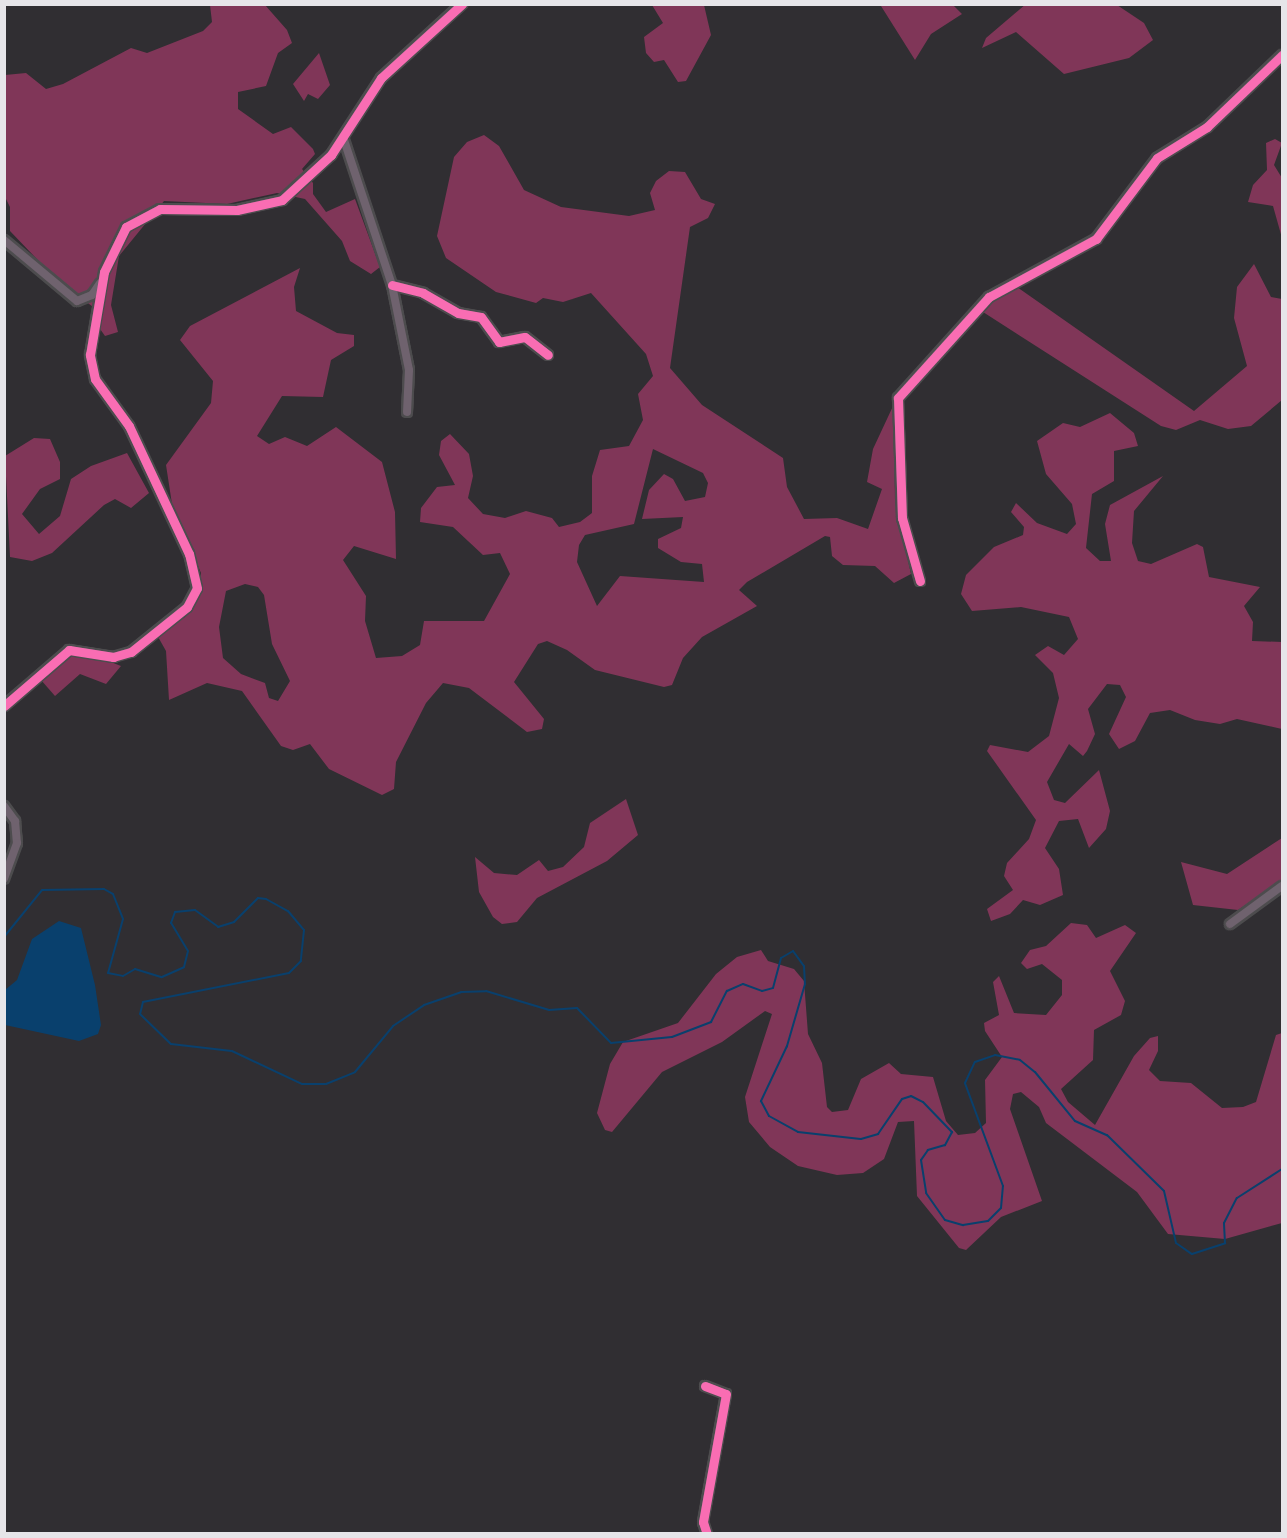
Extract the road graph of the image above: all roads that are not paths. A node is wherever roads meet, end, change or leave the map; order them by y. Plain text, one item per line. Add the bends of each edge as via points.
1 (462, 4) edge
2 (1282, 56) edge
3 (344, 140) junction
4 (4, 240) edge
5 (102, 281) junction
6 (392, 285) junction
7 (548, 355) dead end
8 (407, 412) dead end
9 (920, 581) dead end
10 (4, 706) edge
11 (4, 806) edge
12 (4, 879) edge
13 (1282, 886) edge
14 (1230, 924) dead end
15 (705, 1386) dead end
16 (707, 1533) edge

1 - 3 street via 381,78
2 - 9 street via 1206,127 1157,158 1096,239 989,297 898,398 902,518
3 - 5 street via 275,203 237,210 172,207 138,217 113,249
3 - 6 street
4 - 5 street via 77,301 92,295
5 - 10 street via 90,339 95,379 129,426 189,554 197,588 187,607 131,652 113,657 69,650
6 - 7 street via 423,293 458,313 481,317 500,342 525,337
6 - 8 street via 409,370
11 - 12 street via 15,821 17,843
13 - 14 street
15 - 16 street via 726,1394 703,1522

